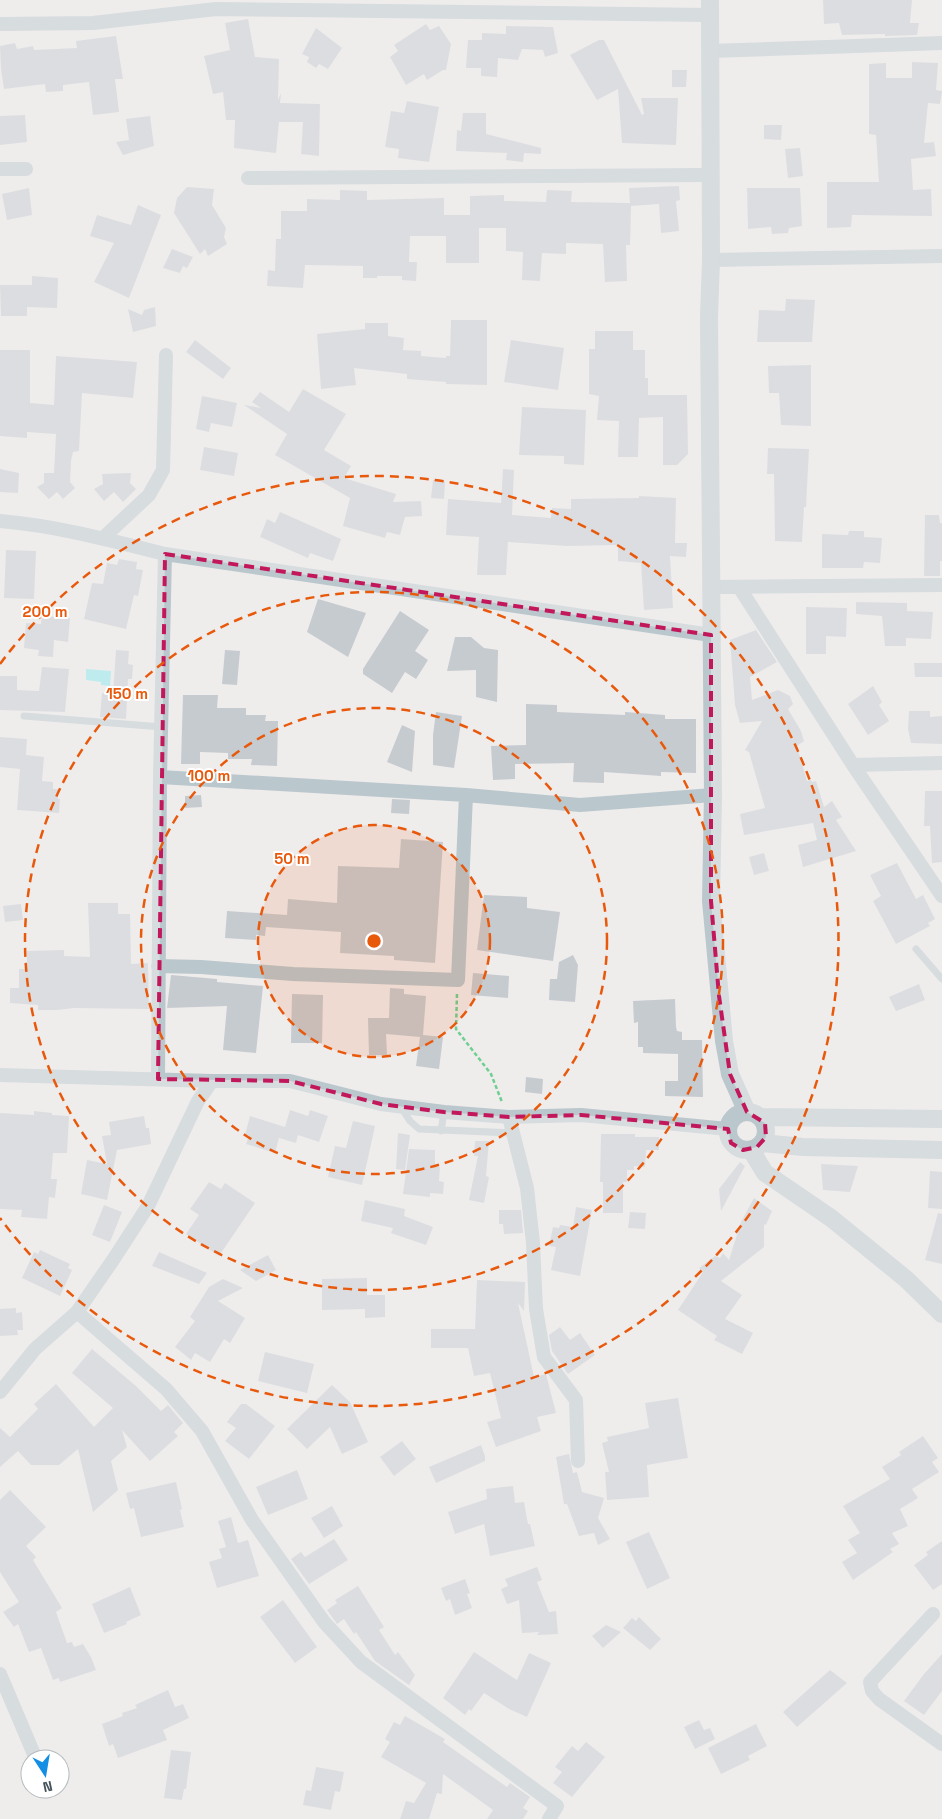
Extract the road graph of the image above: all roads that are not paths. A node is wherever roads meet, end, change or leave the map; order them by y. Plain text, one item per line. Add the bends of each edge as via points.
1 (710, 7) edge
2 (0, 24) edge
3 (942, 43) edge
4 (710, 51) junction
5 (0, 169) edge
6 (26, 169) dead end
7 (709, 175) junction
8 (248, 178) dead end
9 (942, 256) edge
10 (710, 260) junction
11 (166, 355) dead end
12 (0, 521) edge
13 (102, 538) junction
14 (165, 554) junction
15 (942, 585) edge
16 (712, 587) junction
17 (739, 587) junction
18 (711, 635) junction
19 (24, 716) dead end
20 (162, 727) junction
21 (942, 764) edge
22 (853, 765) junction
23 (160, 777) junction
24 (466, 795) junction
25 (714, 795) junction
26 (942, 896) edge
27 (916, 949) dead end
28 (158, 966) junction
29 (942, 979) edge
30 (0, 1075) edge
31 (158, 1079) junction
32 (212, 1080) junction
33 (401, 1107) junction
34 (444, 1112) junction
35 (754, 1114) junction
36 (508, 1117) junction
37 (942, 1119) edge
38 (728, 1129) junction
39 (441, 1131) junction
40 (513, 1133) junction
41 (756, 1146) junction
42 (942, 1150) edge
43 (77, 1312) junction
44 (942, 1314) edge
45 (0, 1392) edge
46 (578, 1461) dead end
47 (933, 1614) dead end
48 (0, 1674) edge
49 (942, 1744) edge
50 (32, 1749) edge
51 (549, 1819) edge

1 - 2 street via 216,9 93,23
1 - 4 street
3 - 4 street
4 - 7 street
5 - 6 street
7 - 8 street
7 - 10 street
9 - 10 street
10 - 16 street
11 - 13 street via 163,470 149,495
12 - 13 street
13 - 14 street
14 - 18 street
14 - 20 street
15 - 17 street
16 - 17 street
16 - 18 street
17 - 22 street
18 - 25 street
19 - 20 lane
20 - 23 street
21 - 22 street
22 - 26 street
23 - 24 street
23 - 28 street
24 - 25 street via 580,805
24 - 28 street via 458,980
25 - 35 street via 711,901 724,1041 730,1074
27 - 29 lane
28 - 31 street
30 - 31 street
31 - 32 street
32 - 33 street via 290,1081
32 - 43 street via 198,1102 148,1206
33 - 34 street
33 - 39 lane via 410,1122 419,1129
34 - 36 street
34 - 39 lane
35 - 37 street
35 - 38 street via 734,1116
35 - 41 street via 766,1130 766,1137
36 - 38 street via 581,1115
36 - 40 street
38 - 41 street via 731,1143 744,1150
39 - 40 lane
40 - 46 street via 527,1188 536,1309 544,1357 576,1400
41 - 42 street
41 - 44 street via 766,1173 838,1224 906,1279
43 - 45 street via 35,1349
43 - 51 street via 166,1389 202,1431 258,1528 324,1622 361,1662 557,1806
47 - 49 street via 870,1682 879,1699
48 - 50 street

